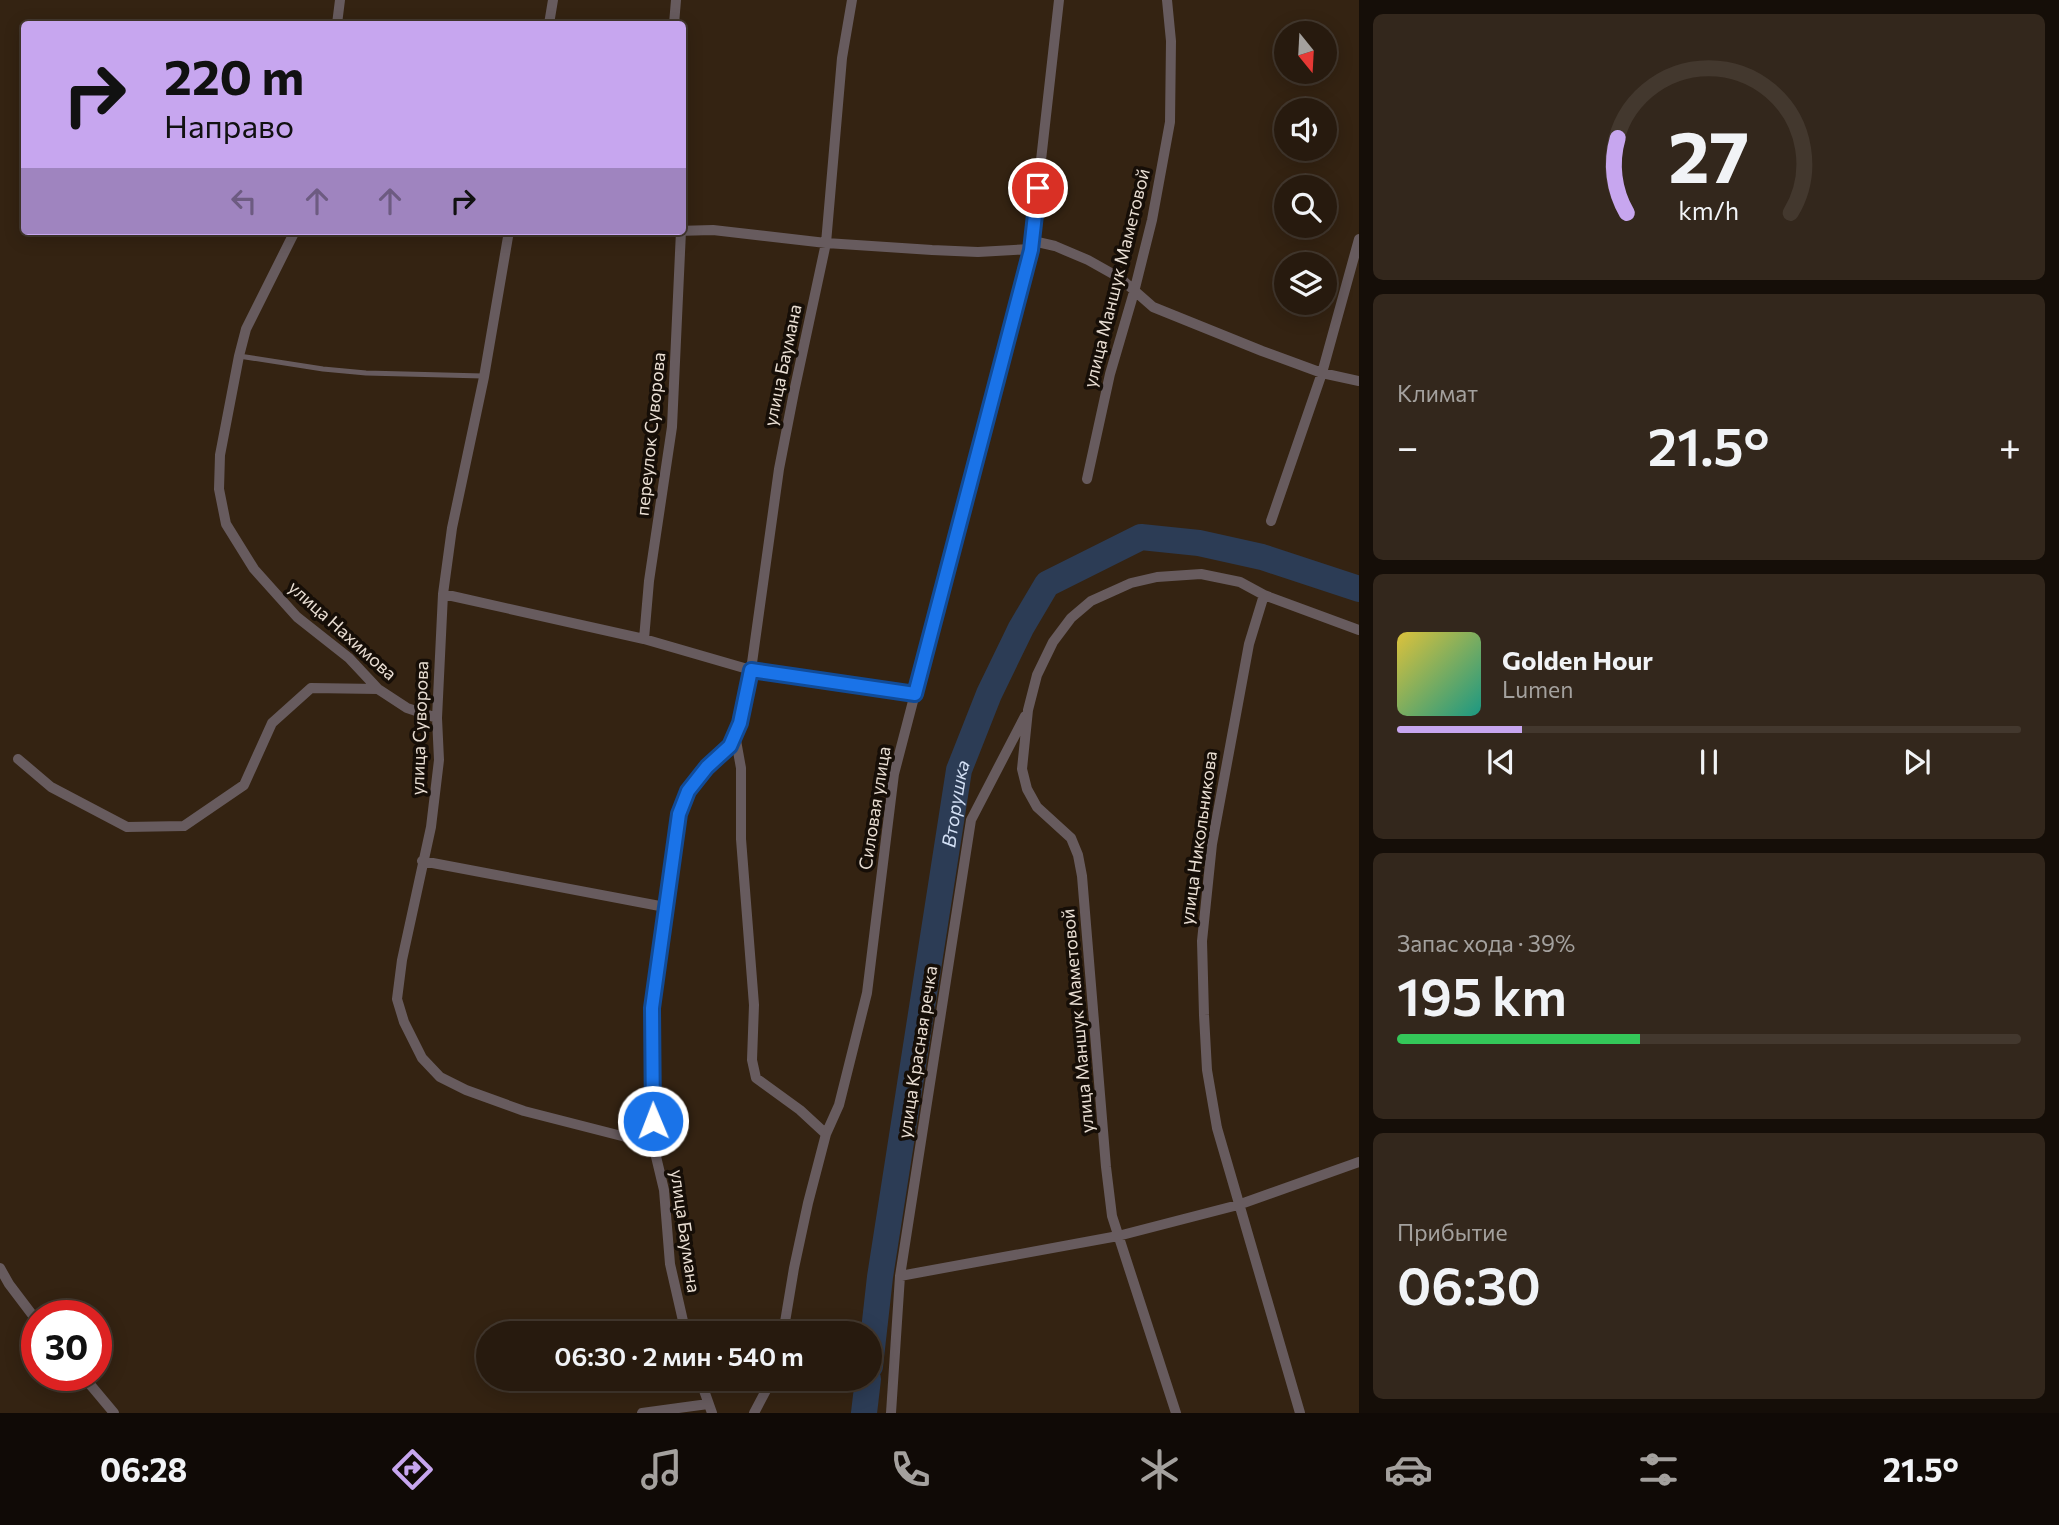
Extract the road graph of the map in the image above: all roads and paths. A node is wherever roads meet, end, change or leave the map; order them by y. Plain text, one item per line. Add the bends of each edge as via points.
1 (340, 0) edge
2 (553, 0) edge
3 (676, 0) edge
4 (852, 0) edge
5 (1059, 0) edge
6 (1167, 0) edge
7 (337, 21) edge
8 (550, 21) edge
9 (674, 21) edge
10 (686, 231) edge
11 (293, 235) edge
12 (508, 235) edge
13 (678, 235) edge
14 (1359, 239) edge
15 (826, 243) junction
16 (1032, 245) junction
17 (1135, 292) junction
18 (239, 356) junction
19 (1322, 373) junction
20 (484, 377) junction
21 (1359, 381) edge
22 (1087, 479) dead end
23 (1270, 521) dead end
24 (443, 594) junction
25 (1264, 595) junction
26 (1359, 631) edge
27 (644, 639) junction
28 (751, 670) junction
29 (378, 689) junction
30 (915, 694) junction
31 (1028, 710) junction
32 (437, 718) junction
33 (735, 735) junction
34 (18, 758) dead end
35 (422, 861) junction
36 (665, 907) junction
37 (826, 1134) junction
38 (653, 1144) junction
39 (1359, 1162) edge
40 (1238, 1205) junction
41 (1118, 1236) junction
42 (0, 1268) edge
43 (900, 1276) junction
44 (21, 1300) edge
45 (683, 1321) edge
46 (785, 1321) edge
47 (96, 1391) edge
48 (704, 1391) edge
49 (766, 1391) edge
50 (710, 1409) edge
51 (114, 1413) edge
52 (642, 1413) edge
53 (754, 1413) edge
54 (891, 1413) edge
55 (1176, 1413) edge
56 (1300, 1413) edge

1 - 7 street
2 - 8 street
3 - 9 street
4 - 15 street, улица Баумана via 842,58
5 - 16 street, Силовая улица
6 - 17 street, улица Маншук Маметовой via 1170,122
10 - 15 street
11 - 18 street, улица Нахимова via 246,328
12 - 20 street, улица Суворова
13 - 27 street, переулок Суворова via 672,427
14 - 19 street
15 - 16 street via 978,252
15 - 28 street, улица Баумана via 782,456
16 - 17 street via 1055,246 1088,260
16 - 30 street, Силовая улица
17 - 19 street via 1153,307
17 - 22 street, улица Маншук Маметовой via 1110,374
18 - 20 lane via 355,372
18 - 29 street, улица Нахимова via 220,455 219,489 226,524 254,569 297,617
19 - 21 street
19 - 23 street
20 - 24 street, улица Суворова
24 - 27 street
24 - 32 street, улица Суворова
25 - 26 street, улица Маншук Маметовой
25 - 31 street, улица Маншук Маметовой via 1240,582 1201,574 1131,583 1091,601 1053,642 1037,675
25 - 40 street, улица Никольникова via 1231,732 1202,940 1208,1070 1217,1128
27 - 28 street
28 - 30 street
28 - 33 street, улица Баумана
29 - 32 street, улица Нахимова via 407,708
29 - 34 street via 311,688 272,723 244,785 184,826 127,827 51,787
30 - 37 street, Силовая улица via 894,774 867,993 839,1105
31 - 41 street, улица Маншук Маметовой via 1022,769 1027,789 1037,807 1071,838 1082,876 1106,1167
31 - 43 street, улица Красная речка via 971,820
32 - 35 street, улица Суворова via 439,760
33 - 36 street, улица Баумана via 688,791 679,814
33 - 37 street, улица Баумана via 741,768 756,1078
35 - 36 street
35 - 38 street, улица Суворова via 397,999 422,1058 440,1077 477,1094 524,1111
36 - 38 street, улица Баумана via 652,1008
37 - 46 street, Силовая улица
38 - 45 street, улица Баумана
39 - 40 street
40 - 41 street
40 - 56 street, улица Никольникова
41 - 43 street
41 - 55 street, улица Маншук Маметовой
42 - 44 street
43 - 54 street, улица Красная речка
47 - 51 street
48 - 50 street
49 - 53 street
50 - 52 street

